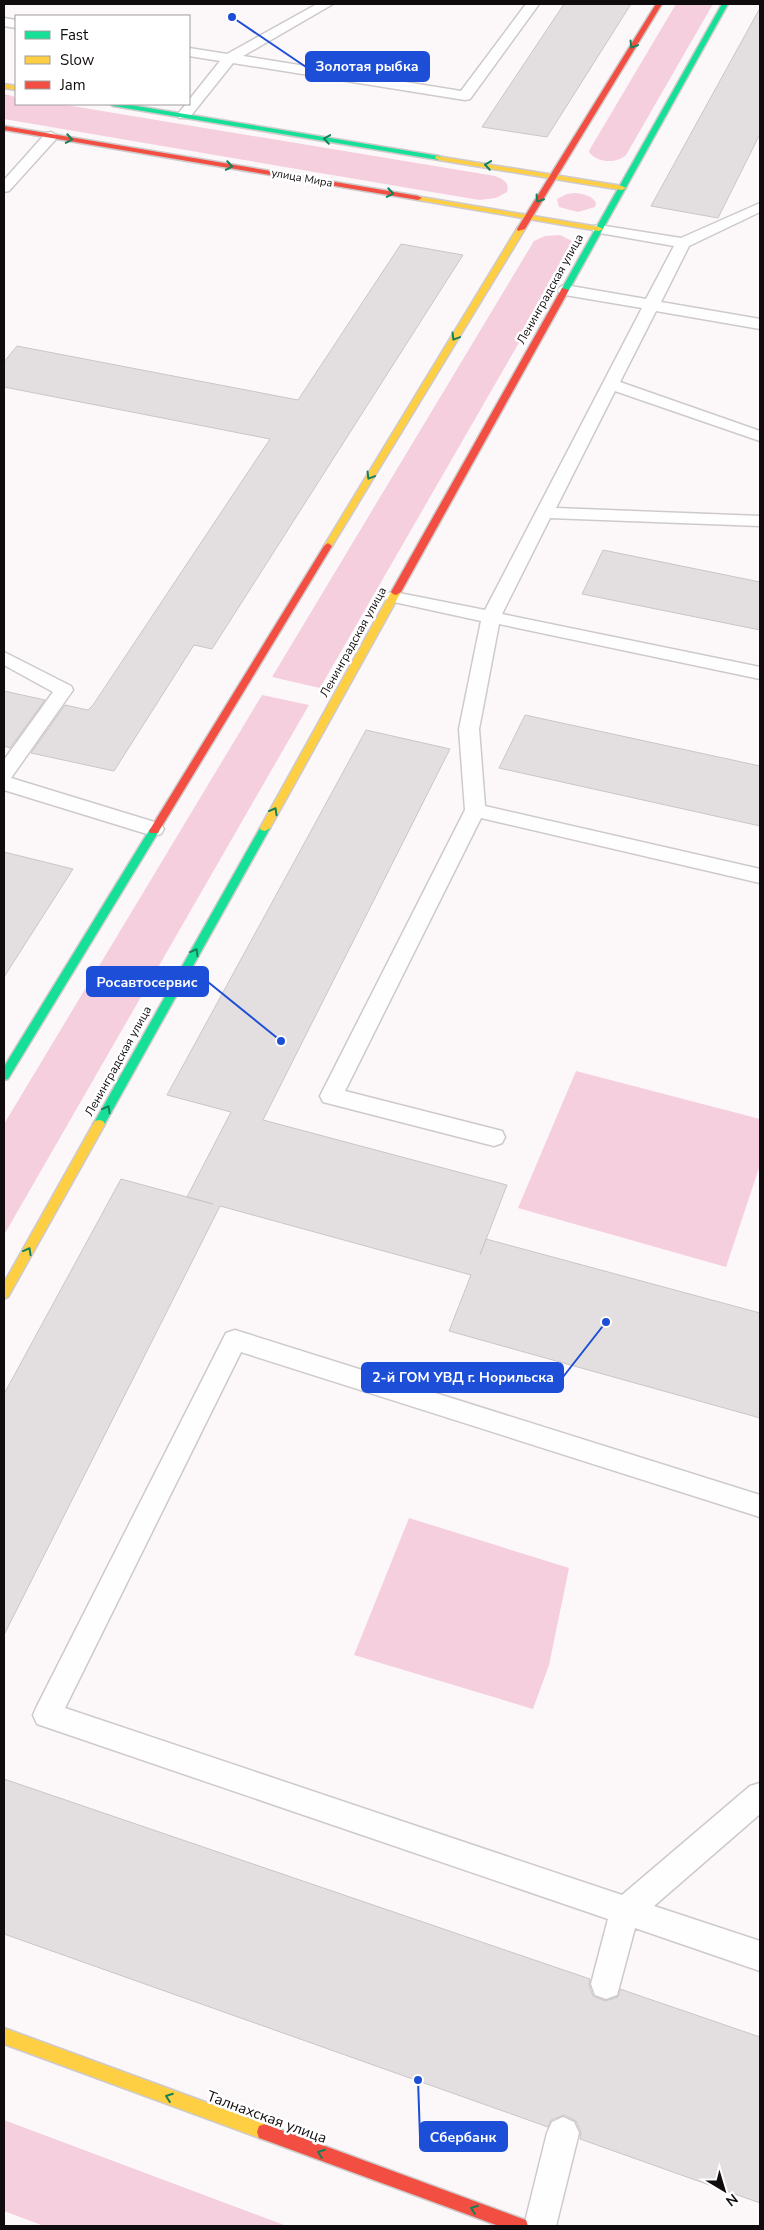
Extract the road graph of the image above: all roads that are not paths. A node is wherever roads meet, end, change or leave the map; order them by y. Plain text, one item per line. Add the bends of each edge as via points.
1 (326, 4) edge
2 (532, 4) edge
3 (659, 4) edge
4 (725, 4) edge
5 (190, 52) edge
6 (230, 58) junction
7 (119, 105) edge
8 (184, 116) junction
9 (4, 128) edge
10 (51, 136) junction
11 (553, 176) junction
12 (4, 188) edge
13 (622, 188) junction
14 (760, 207) edge
15 (528, 217) junction
16 (599, 229) junction
17 (683, 243) junction
18 (565, 290) junction
19 (651, 305) junction
20 (760, 324) edge
21 (610, 384) junction
22 (760, 436) edge
23 (544, 513) junction
24 (760, 521) edge
25 (394, 597) junction
26 (491, 617) junction
27 (4, 658) edge
28 (760, 673) edge
29 (4, 774) edge
30 (4, 783) edge
31 (475, 810) junction
32 (154, 829) junction
33 (760, 876) edge
34 (4, 1076) edge
35 (494, 1137) dead end
36 (4, 1294) edge
37 (760, 1506) edge
38 (760, 1796) edge
39 (625, 1911) junction
40 (760, 1956) edge
41 (606, 1984) dead end
42 (4, 2036) edge
43 (563, 2133) dead end
44 (520, 2226) edge
45 (540, 2226) edge

1 - 6 lane
2 - 6 lane via 466,96
3 -> 11 street
4 - 13 street, Ленинградская улица
5 - 6 lane
6 - 8 lane
7 - 8 street
11 -> 8 street
9 - 10 street, улица Мира
10 - 12 lane
10 -> 15 street, улица Мира
11 - 13 street
11 -> 15 street
13 - 16 street, Ленинградская улица
14 - 17 lane
15 - 16 street, улица Мира
15 -> 32 street
16 - 17 lane
16 - 18 street, Ленинградская улица
17 - 19 lane
18 - 19 lane
18 - 25 street, Ленинградская улица
19 - 20 lane
19 - 21 lane
21 - 22 lane
21 - 23 lane
23 - 24 lane
23 - 26 lane
25 - 26 lane
36 -> 25 street, Ленинградская улица
26 - 28 lane
26 - 31 lane via 469,729
27 - 29 lane via 64,690
30 - 32 lane
31 - 33 lane
31 - 35 lane via 331,1096
32 - 34 street
37 - 39 lane via 235,1340 47,1715
38 - 39 lane
39 - 40 lane
39 - 41 lane
44 -> 42 street, Талнахская улица
43 - 45 lane

